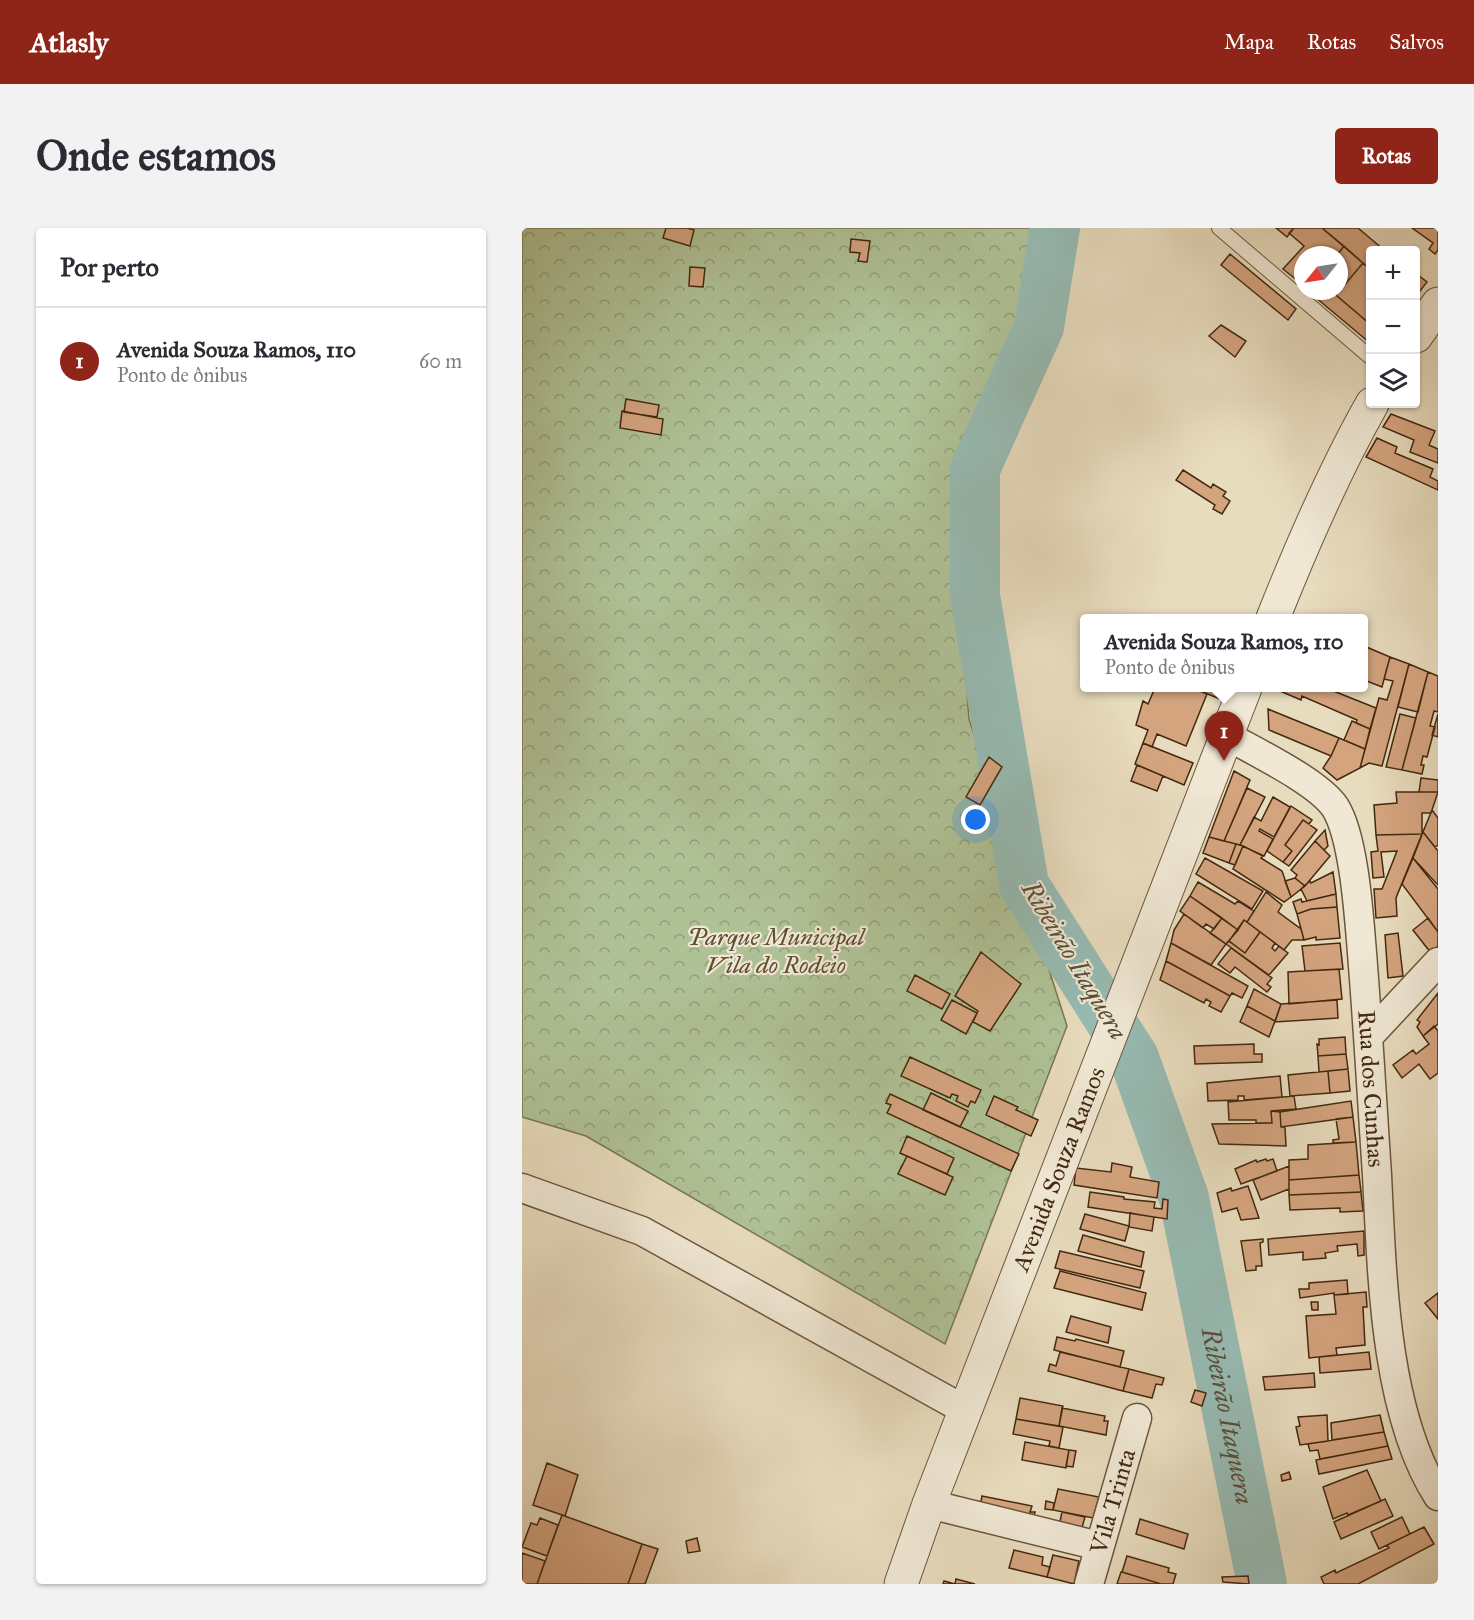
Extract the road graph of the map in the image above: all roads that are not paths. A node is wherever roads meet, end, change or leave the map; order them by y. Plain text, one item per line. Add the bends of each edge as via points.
1 (1219, 228) edge
2 (1438, 304) edge
3 (1420, 330) edge
4 (1367, 354) edge
5 (1370, 408) edge
6 (1275, 614) edge
7 (1243, 692) edge
8 (1226, 735) junction
9 (1438, 962) edge
10 (1369, 1036) junction
11 (522, 1188) edge
12 (965, 1410) junction
13 (1137, 1418) dead end
14 (1438, 1496) edge
15 (929, 1504) junction
16 (1100, 1546) junction
17 (901, 1584) edge
18 (1089, 1584) edge

1 - 4 lane
2 - 3 street
5 - 6 street via 1307,533
7 - 8 street, Avenida Souza Ramos
8 - 10 street, Rua dos Cunhas via 1319,789 1341,819 1359,908
8 - 12 street, Avenida Souza Ramos
9 - 10 street
10 - 14 street, Rua dos Cunhas via 1380,1232 1397,1391 1412,1441
11 - 12 street via 642,1231
12 - 15 street, Avenida Souza Ramos
13 - 16 street, Vila Trinta
15 - 16 street
15 - 17 street, Avenida Souza Ramos
16 - 18 street, Vila Trinta

